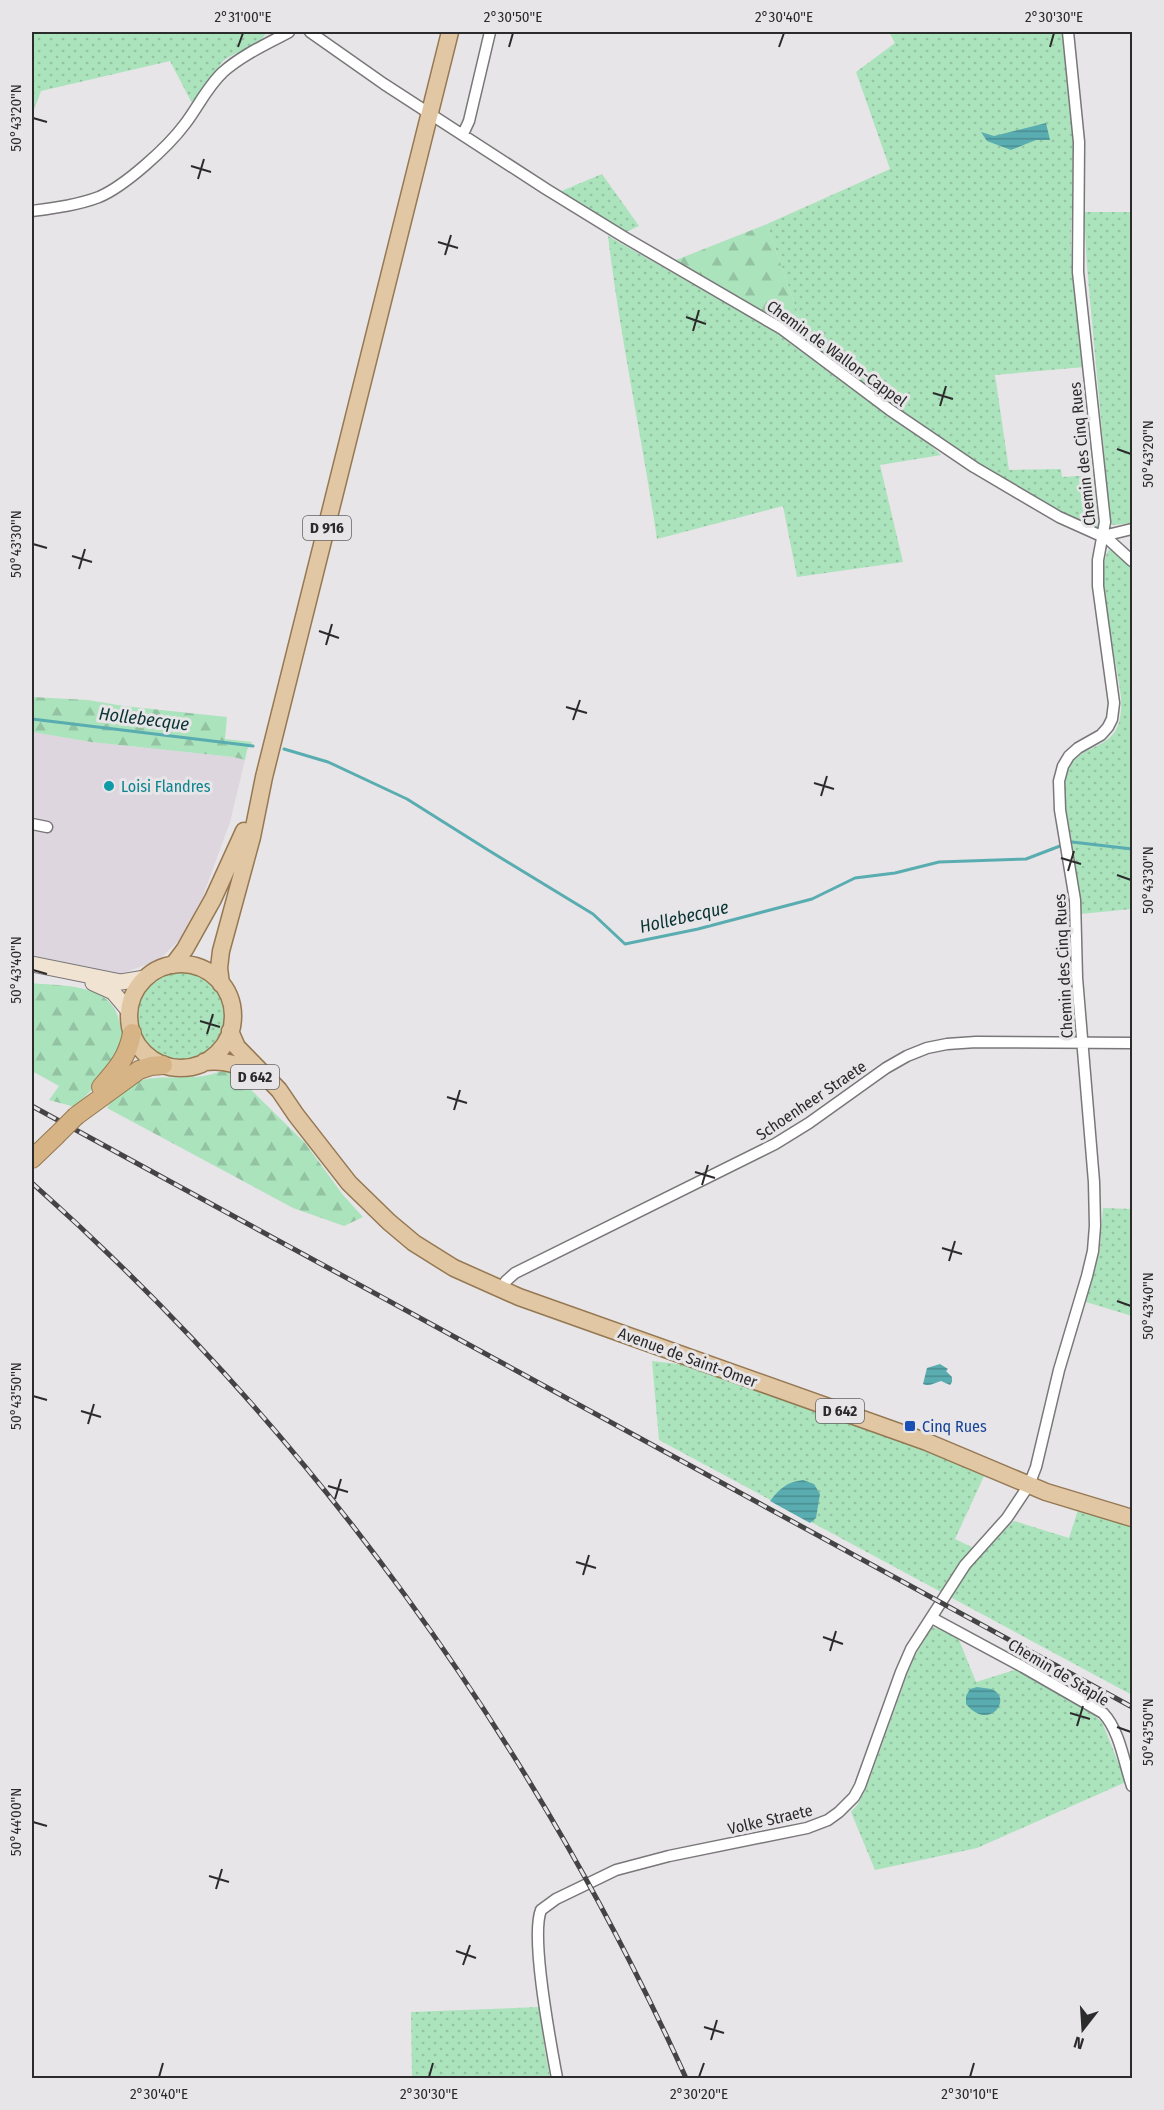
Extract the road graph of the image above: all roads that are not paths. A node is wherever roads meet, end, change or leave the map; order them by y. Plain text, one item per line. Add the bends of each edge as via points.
1 (289, 32) edge
2 (310, 32) edge
3 (450, 32) edge
4 (490, 32) edge
5 (1068, 32) edge
6 (430, 113) junction
7 (463, 134) junction
8 (32, 211) edge
9 (1132, 529) edge
10 (1103, 536) junction
11 (1132, 561) edge
12 (264, 777) junction
13 (32, 824) edge
14 (47, 826) dead end
15 (32, 964) edge
16 (173, 965) junction
17 (32, 972) edge
18 (145, 978) junction
19 (221, 984) junction
20 (129, 1011) junction
21 (230, 1030) junction
22 (132, 1033) junction
23 (1082, 1043) junction
24 (1132, 1043) edge
25 (203, 1063) junction
26 (163, 1065) junction
27 (296, 1115) junction
28 (76, 1116) junction
29 (32, 1159) edge
30 (500, 1290) junction
31 (1029, 1485) junction
32 (1132, 1518) edge
33 (932, 1618) junction
34 (1132, 1786) edge
35 (557, 2079) edge

1 - 8 street via 224,71 179,131 120,185 83,202
2 - 6 street, Chemin de Wallon-Cappel
3 - 6 main road, D 916
4 - 7 street
5 - 10 street, Chemin des Cinq Rues via 1079,141 1078,272
6 - 7 street, Chemin de Wallon-Cappel
6 - 12 main road, D 916
7 - 10 street, Chemin de Wallon-Cappel via 604,225 782,329 974,467 1051,513
9 - 10 street
10 - 11 street, Chemin de Wallon-Cappel
10 - 23 street, Chemin des Cinq Rues via 1098,586 1113,714 1105,732 1069,756 1058,787 1075,900
12 - 16 main road, D 916 via 222,881
12 - 19 main road, D 916 via 220,957
13 - 14 street
15 - 18 main road via 115,981
16 - 18 main road
16 - 19 main road via 202,969
17 - 20 main road via 100,986 116,995
18 - 20 main road via 134,993
19 - 21 main road via 232,1006
20 - 22 main road
21 - 25 main road via 222,1048
21 - 27 main road, Avenue de Saint-Omer / D 642 via 237,1047 275,1086
22 - 26 main road via 144,1052
22 - 28 highway via 124,1060
23 - 24 street, Schoenheer Straete
23 - 30 street, Schoenheer Straete via 969,1042 940,1045 907,1056 775,1144 515,1273
23 - 31 street, Chemin des Cinq Rues via 1094,1190 1094,1243
25 - 26 main road via 186,1068
25 - 27 main road, Avenue de Saint-Omer / D 642 via 227,1061 242,1067
26 - 28 highway via 139,1070
27 - 30 main road, Avenue de Saint-Omer / D 642 via 349,1182 389,1222 439,1260
28 - 29 highway, bridge
30 - 31 main road, Avenue de Saint-Omer / D 642 via 927,1442
31 - 32 main road, Avenue de Saint-Omer / D 642
31 - 33 street, Volke Straete via 1012,1513 965,1565
33 - 34 street, Chemin de Staple via 1099,1710 1112,1726
33 - 35 street, Volke Straete via 903,1665 857,1792 834,1816 800,1830 631,1865 543,1907 537,1933

